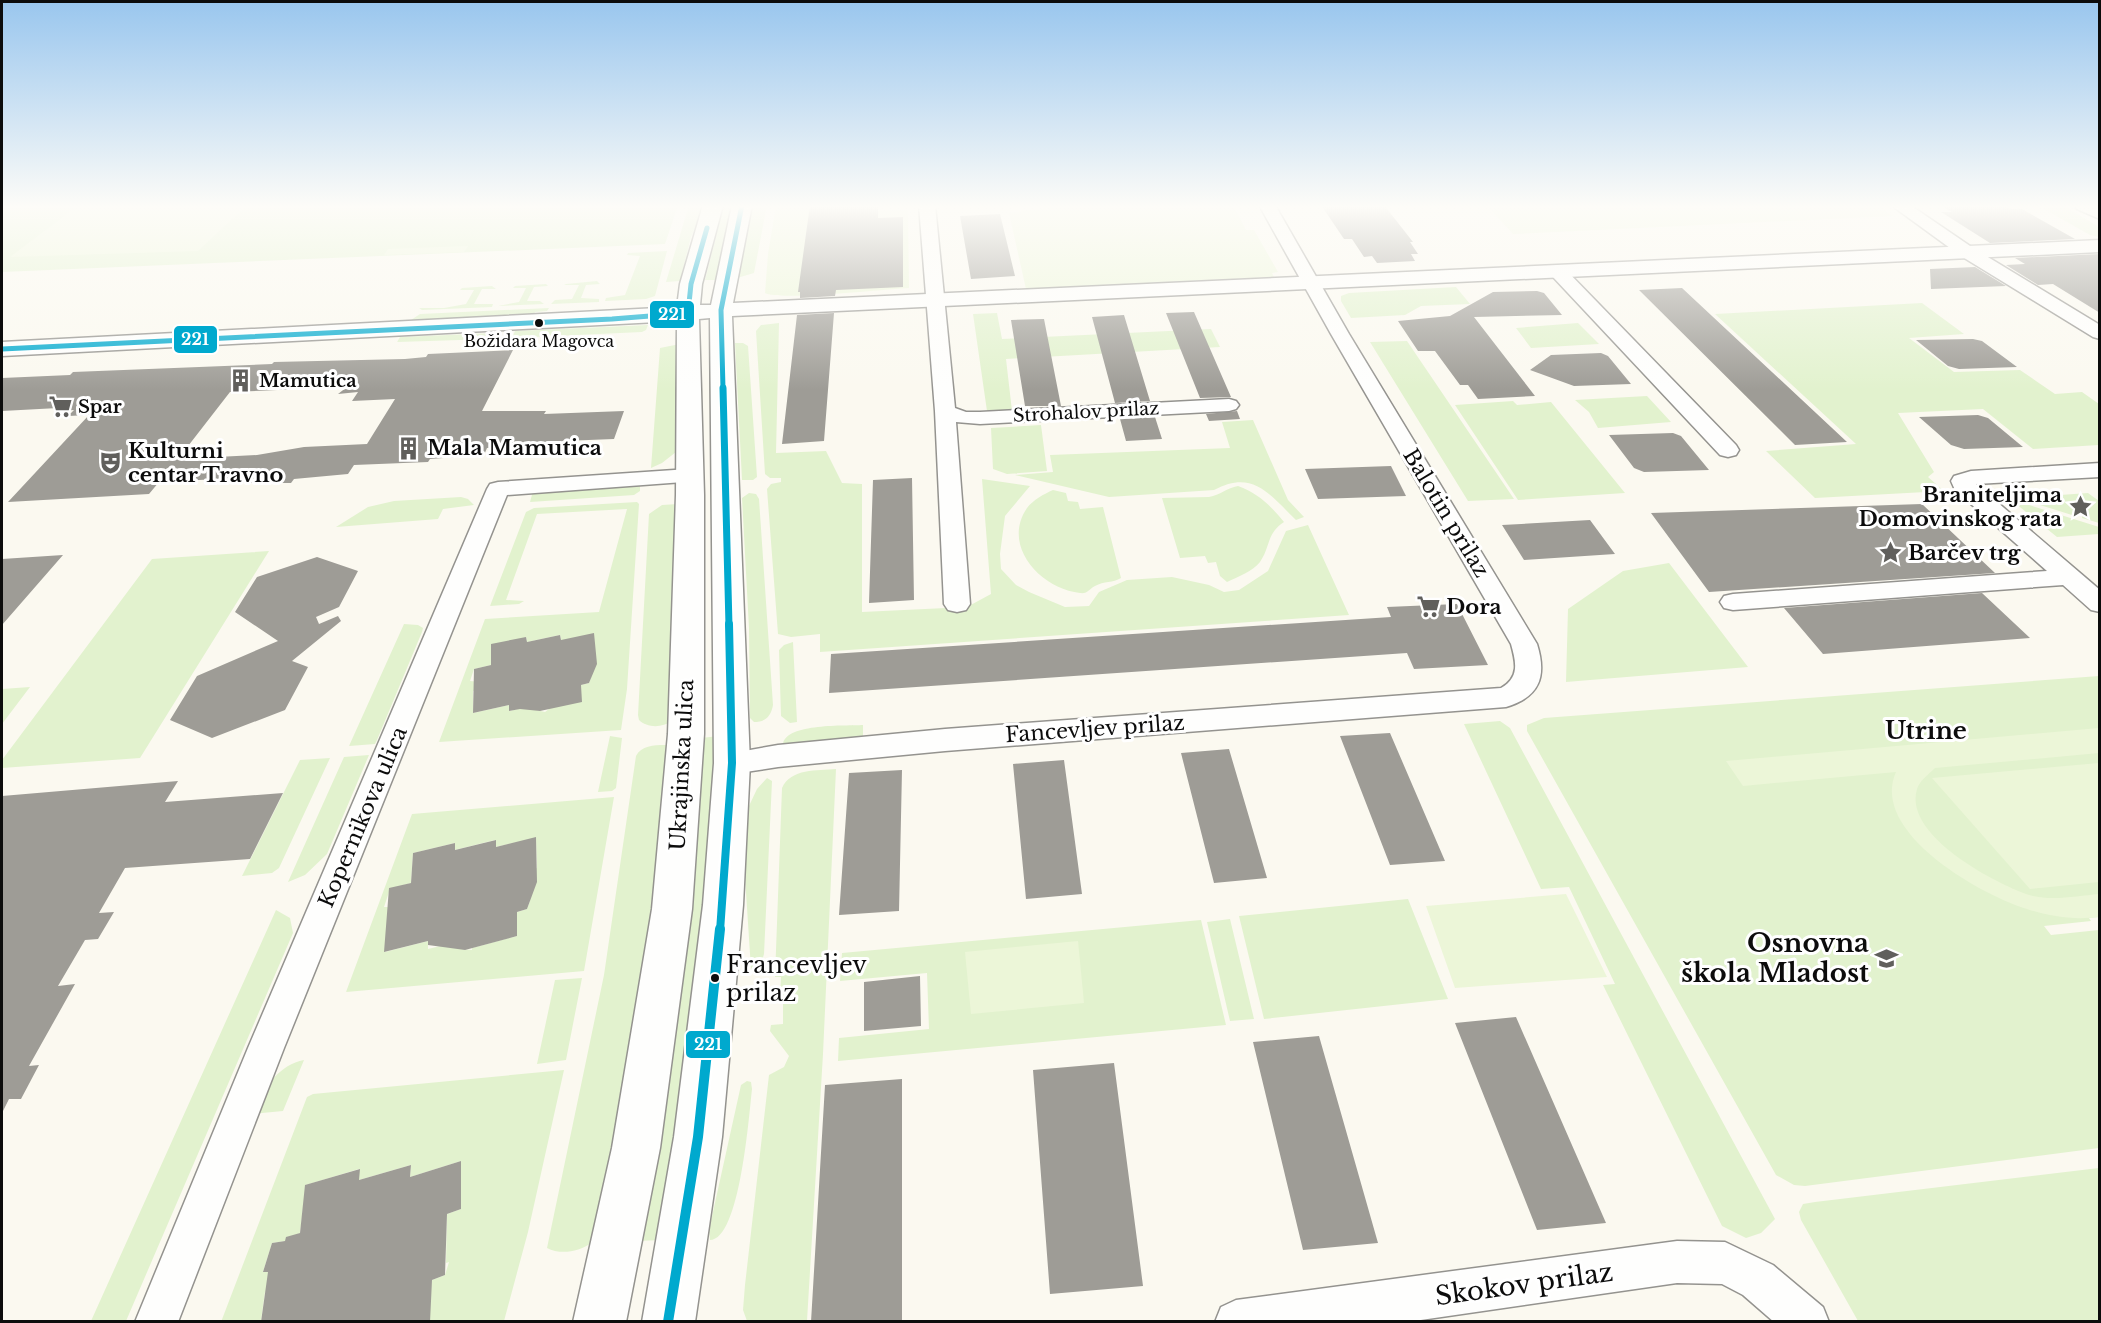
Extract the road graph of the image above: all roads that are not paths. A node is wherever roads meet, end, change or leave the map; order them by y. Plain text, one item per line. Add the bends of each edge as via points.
1 (697, 267) edge
2 (728, 267) edge
3 (932, 267) edge
4 (1302, 267) edge
5 (1666, 267) edge
6 (1991, 267) edge
7 (1558, 272) junction
8 (1312, 284) junction
9 (934, 301) junction
10 (704, 311) junction
11 (2100, 333) edge
12 (2, 349) edge
13 (1229, 405) dead end
14 (945, 411) junction
15 (1728, 450) dead end
16 (2100, 470) edge
17 (689, 476) junction
18 (2068, 577) junction
19 (1733, 602) dead end
20 (957, 604) dead end
21 (2100, 604) edge
22 (1459, 700) joint
23 (732, 764) junction
24 (1803, 1316) edge
25 (156, 1322) edge
26 (599, 1322) edge
27 (668, 1322) edge
28 (1236, 1322) edge

1 - 10 street, Ukrajinska ulica via 692,284
2 - 10 street, Ukrajinska ulica via 725,282
3 - 9 street
4 - 8 street, Balotin prilaz
5 - 7 street
6 - 11 street
7 - 8 street
7 - 15 street
8 - 9 street
8 - 22 street, Balotin prilaz via 1524,644 1529,660 1528,678 1521,690 1506,697
9 - 10 street
9 - 14 street
10 - 12 street via 612,319
10 - 17 street, Ukrajinska ulica
10 - 23 street, Ukrajinska ulica
13 - 14 street, Strohalov prilaz via 980,418 963,418
14 - 20 street
16 - 18 street via 1962,481
17 - 25 street, Kopernikova ulica via 498,489
17 - 26 street, Ukrajinska ulica via 687,734 672,909 636,1148
18 - 19 street
18 - 21 street
22 - 23 street, Fancevljev prilaz via 945,740
23 - 27 street, Ukrajinska ulica via 723,904 702,1103
24 - 28 street, Skokov prilaz via 1758,1280 1725,1263 1677,1262

